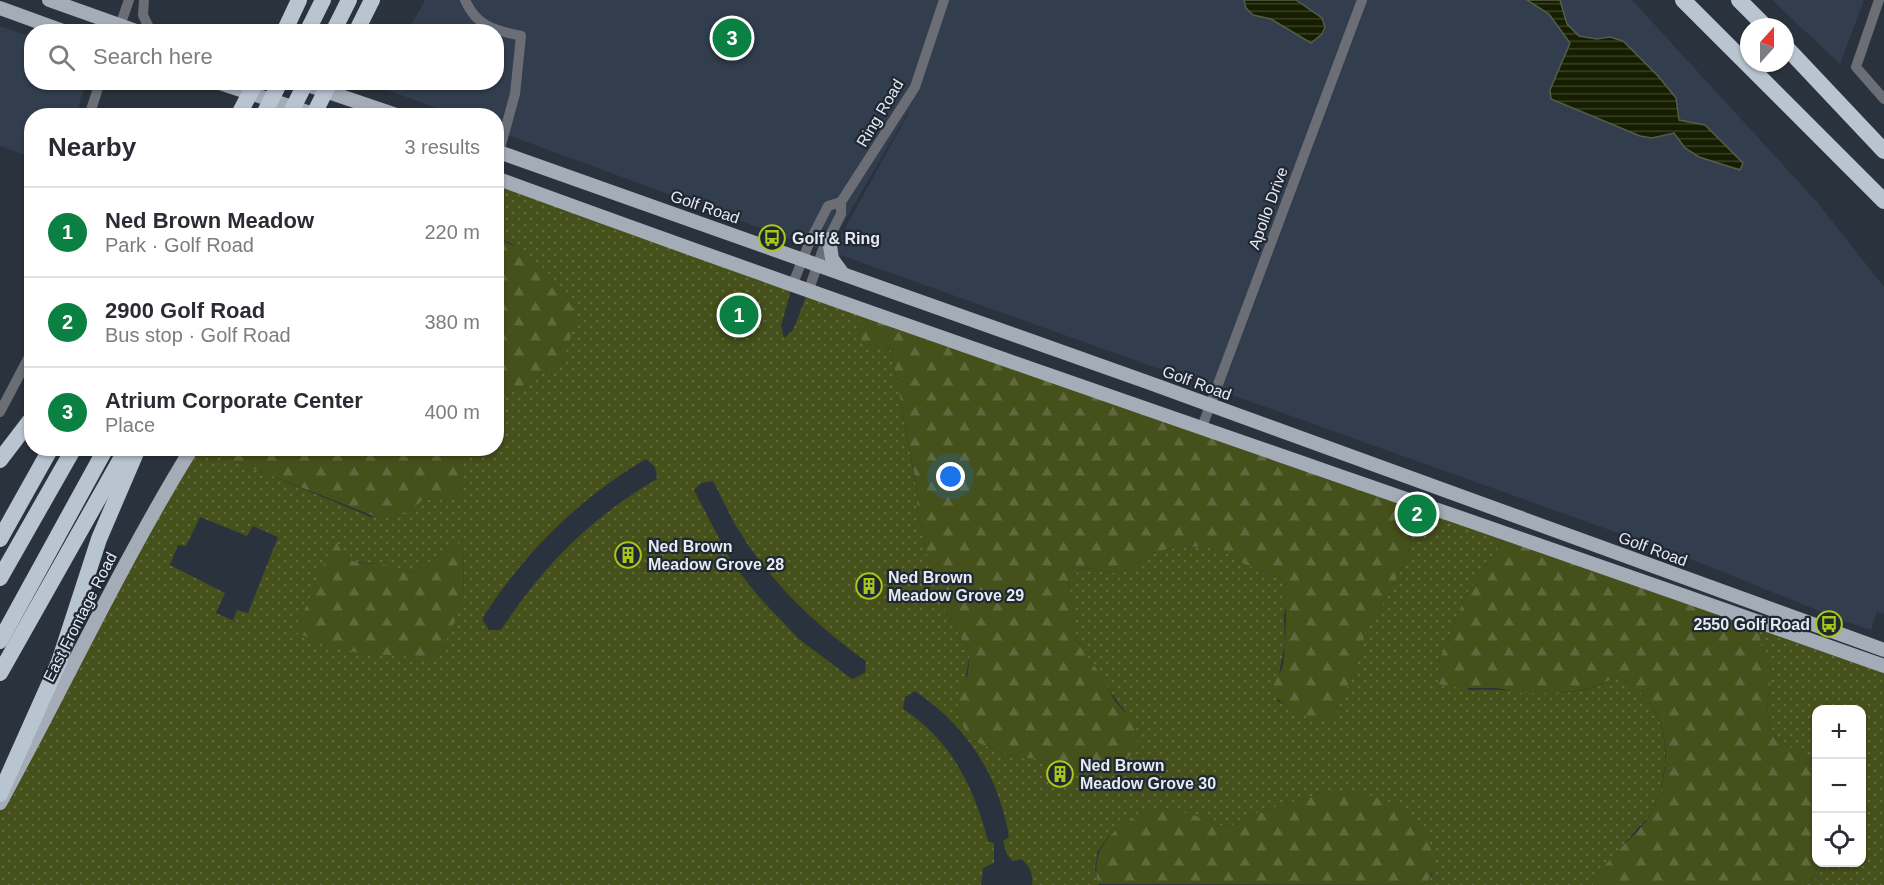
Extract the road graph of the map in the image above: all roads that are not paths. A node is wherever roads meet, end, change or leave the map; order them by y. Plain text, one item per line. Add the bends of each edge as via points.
1 (49, 0) edge
2 (129, 0) edge
3 (144, 0) edge
4 (299, 0) edge
5 (323, 0) edge
6 (349, 0) edge
7 (372, 0) edge
8 (465, 0) edge
9 (944, 0) edge
10 (1362, 0) edge
11 (1683, 0) edge
12 (1739, 0) edge
13 (1879, 0) edge
14 (0, 8) edge
15 (1757, 18) edge
16 (44, 24) edge
17 (109, 24) edge
18 (120, 24) edge
19 (147, 24) edge
20 (288, 24) edge
21 (311, 24) edge
22 (337, 24) edge
23 (360, 24) edge
24 (485, 24) edge
25 (504, 32) edge
26 (1794, 56) edge
27 (97, 90) edge
28 (241, 90) edge
29 (252, 90) edge
30 (276, 90) edge
31 (302, 90) edge
32 (320, 90) edge
33 (326, 90) edge
34 (1884, 99) edge
35 (92, 108) edge
36 (242, 108) edge
37 (267, 108) edge
38 (294, 108) edge
39 (295, 108) edge
40 (317, 108) edge
41 (367, 108) edge
42 (504, 132) edge
43 (1884, 151) edge
44 (504, 154) edge
45 (504, 181) edge
46 (1884, 201) edge
47 (841, 202) junction
48 (829, 239) junction
49 (802, 259) junction
50 (818, 264) junction
51 (843, 274) junction
52 (792, 286) junction
53 (808, 292) junction
54 (24, 366) edge
55 (1210, 405) junction
56 (0, 412) edge
57 (1202, 427) junction
58 (24, 428) edge
59 (47, 456) edge
60 (69, 456) edge
61 (102, 456) edge
62 (122, 456) edge
63 (135, 456) edge
64 (187, 456) edge
65 (0, 460) edge
66 (0, 539) edge
67 (0, 578) edge
68 (0, 641) edge
69 (1884, 650) edge
70 (1884, 666) edge
71 (0, 673) edge
72 (0, 794) edge
73 (0, 803) edge

1 - 17 main road
2 - 18 street
3 - 19 street via 142,15
4 - 20 highway
5 - 21 highway
6 - 22 highway
7 - 23 highway
8 - 24 street via 472,16
9 - 47 street, Ring Road via 915,87
10 - 55 street, Apollo Drive
11 - 46 highway
12 - 15 highway
13 - 34 street via 1856,67
14 - 16 main road
25 - 42 street via 521,36 515,94
26 - 43 highway
27 - 35 street
28 - 39 main road
29 - 36 highway, bridge
30 - 37 highway, bridge
31 - 38 highway, bridge
32 - 41 main road
33 - 40 highway, bridge
44 - 49 main road, Golf Road
45 - 52 main road, Golf Road
47 - 48 street, Ring Road via 841,214
47 - 49 street, Ring Road via 828,206
48 - 50 street, Ring Road
48 - 51 main road via 832,259
49 - 50 main road, Golf Road
49 - 52 street, Ring Road
50 - 51 main road, Golf Road
50 - 53 street, Ring Road
51 - 55 main road, Golf Road
52 - 53 main road, Golf Road
53 - 57 main road, Golf Road
54 - 56 street
55 - 57 street, Apollo Drive
55 - 69 main road, Golf Road
57 - 70 main road, Golf Road
58 - 65 highway
59 - 66 highway
60 - 67 highway
61 - 68 highway
62 - 71 highway
63 - 72 highway via 99,539 59,662
64 - 73 main road, East Frontage Road via 110,592

